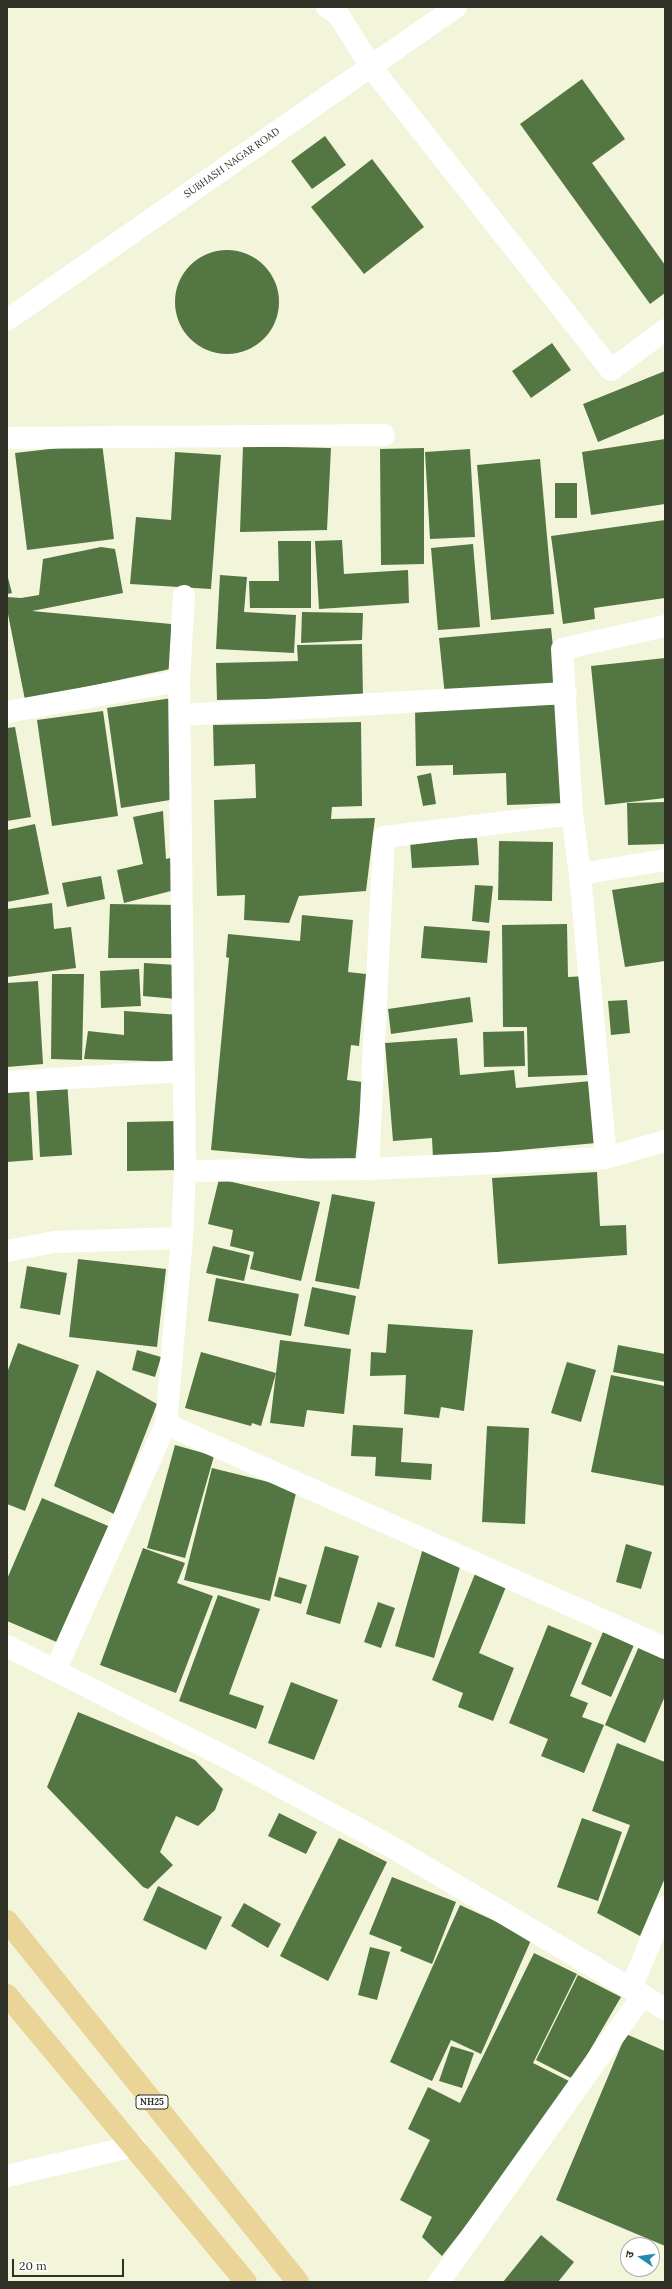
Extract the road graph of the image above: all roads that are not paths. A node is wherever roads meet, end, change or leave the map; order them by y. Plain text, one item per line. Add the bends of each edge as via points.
1 (456, 7) edge
2 (334, 9) edge
3 (371, 67) junction
4 (7, 320) edge
5 (665, 330) edge
6 (384, 435) dead end
7 (7, 438) edge
8 (184, 596) dead end
9 (665, 626) edge
10 (179, 681) junction
11 (566, 693) junction
12 (7, 712) edge
13 (180, 715) junction
14 (572, 814) junction
15 (665, 860) edge
16 (580, 874) junction
17 (184, 1071) junction
18 (7, 1082) edge
19 (665, 1141) edge
20 (606, 1158) junction
21 (368, 1169) junction
22 (185, 1171) junction
23 (182, 1238) junction
24 (7, 1251) edge
25 (166, 1424) junction
26 (7, 1646) edge
27 (665, 1648) edge
28 (56, 1669) junction
29 (665, 1907) edge
30 (7, 1921) edge
31 (637, 1992) junction
32 (7, 1994) edge
33 (665, 2009) edge
34 (135, 2146) junction
35 (7, 2176) edge
36 (246, 2282) edge
37 (298, 2282) edge
38 (439, 2282) edge

1 - 3 street, SUBHASH NAGAR ROAD
2 - 3 street
3 - 4 street, SUBHASH NAGAR ROAD
3 - 5 street via 611,370
6 - 7 street
8 - 10 street
9 - 11 street via 562,649
10 - 12 street
10 - 13 street
11 - 13 street
11 - 14 street
13 - 17 street
14 - 16 street
14 - 21 street via 384,837
15 - 16 street
16 - 20 street
17 - 18 street
17 - 22 street
19 - 20 street
20 - 21 street
21 - 22 street
22 - 23 street
23 - 24 street via 54,1242
23 - 25 street
25 - 27 street
25 - 28 street
26 - 28 street
28 - 31 street via 390,1846
29 - 31 street
30 - 37 main road, NH25
31 - 33 street
31 - 38 street
32 - 34 main road
34 - 35 street
34 - 36 main road

